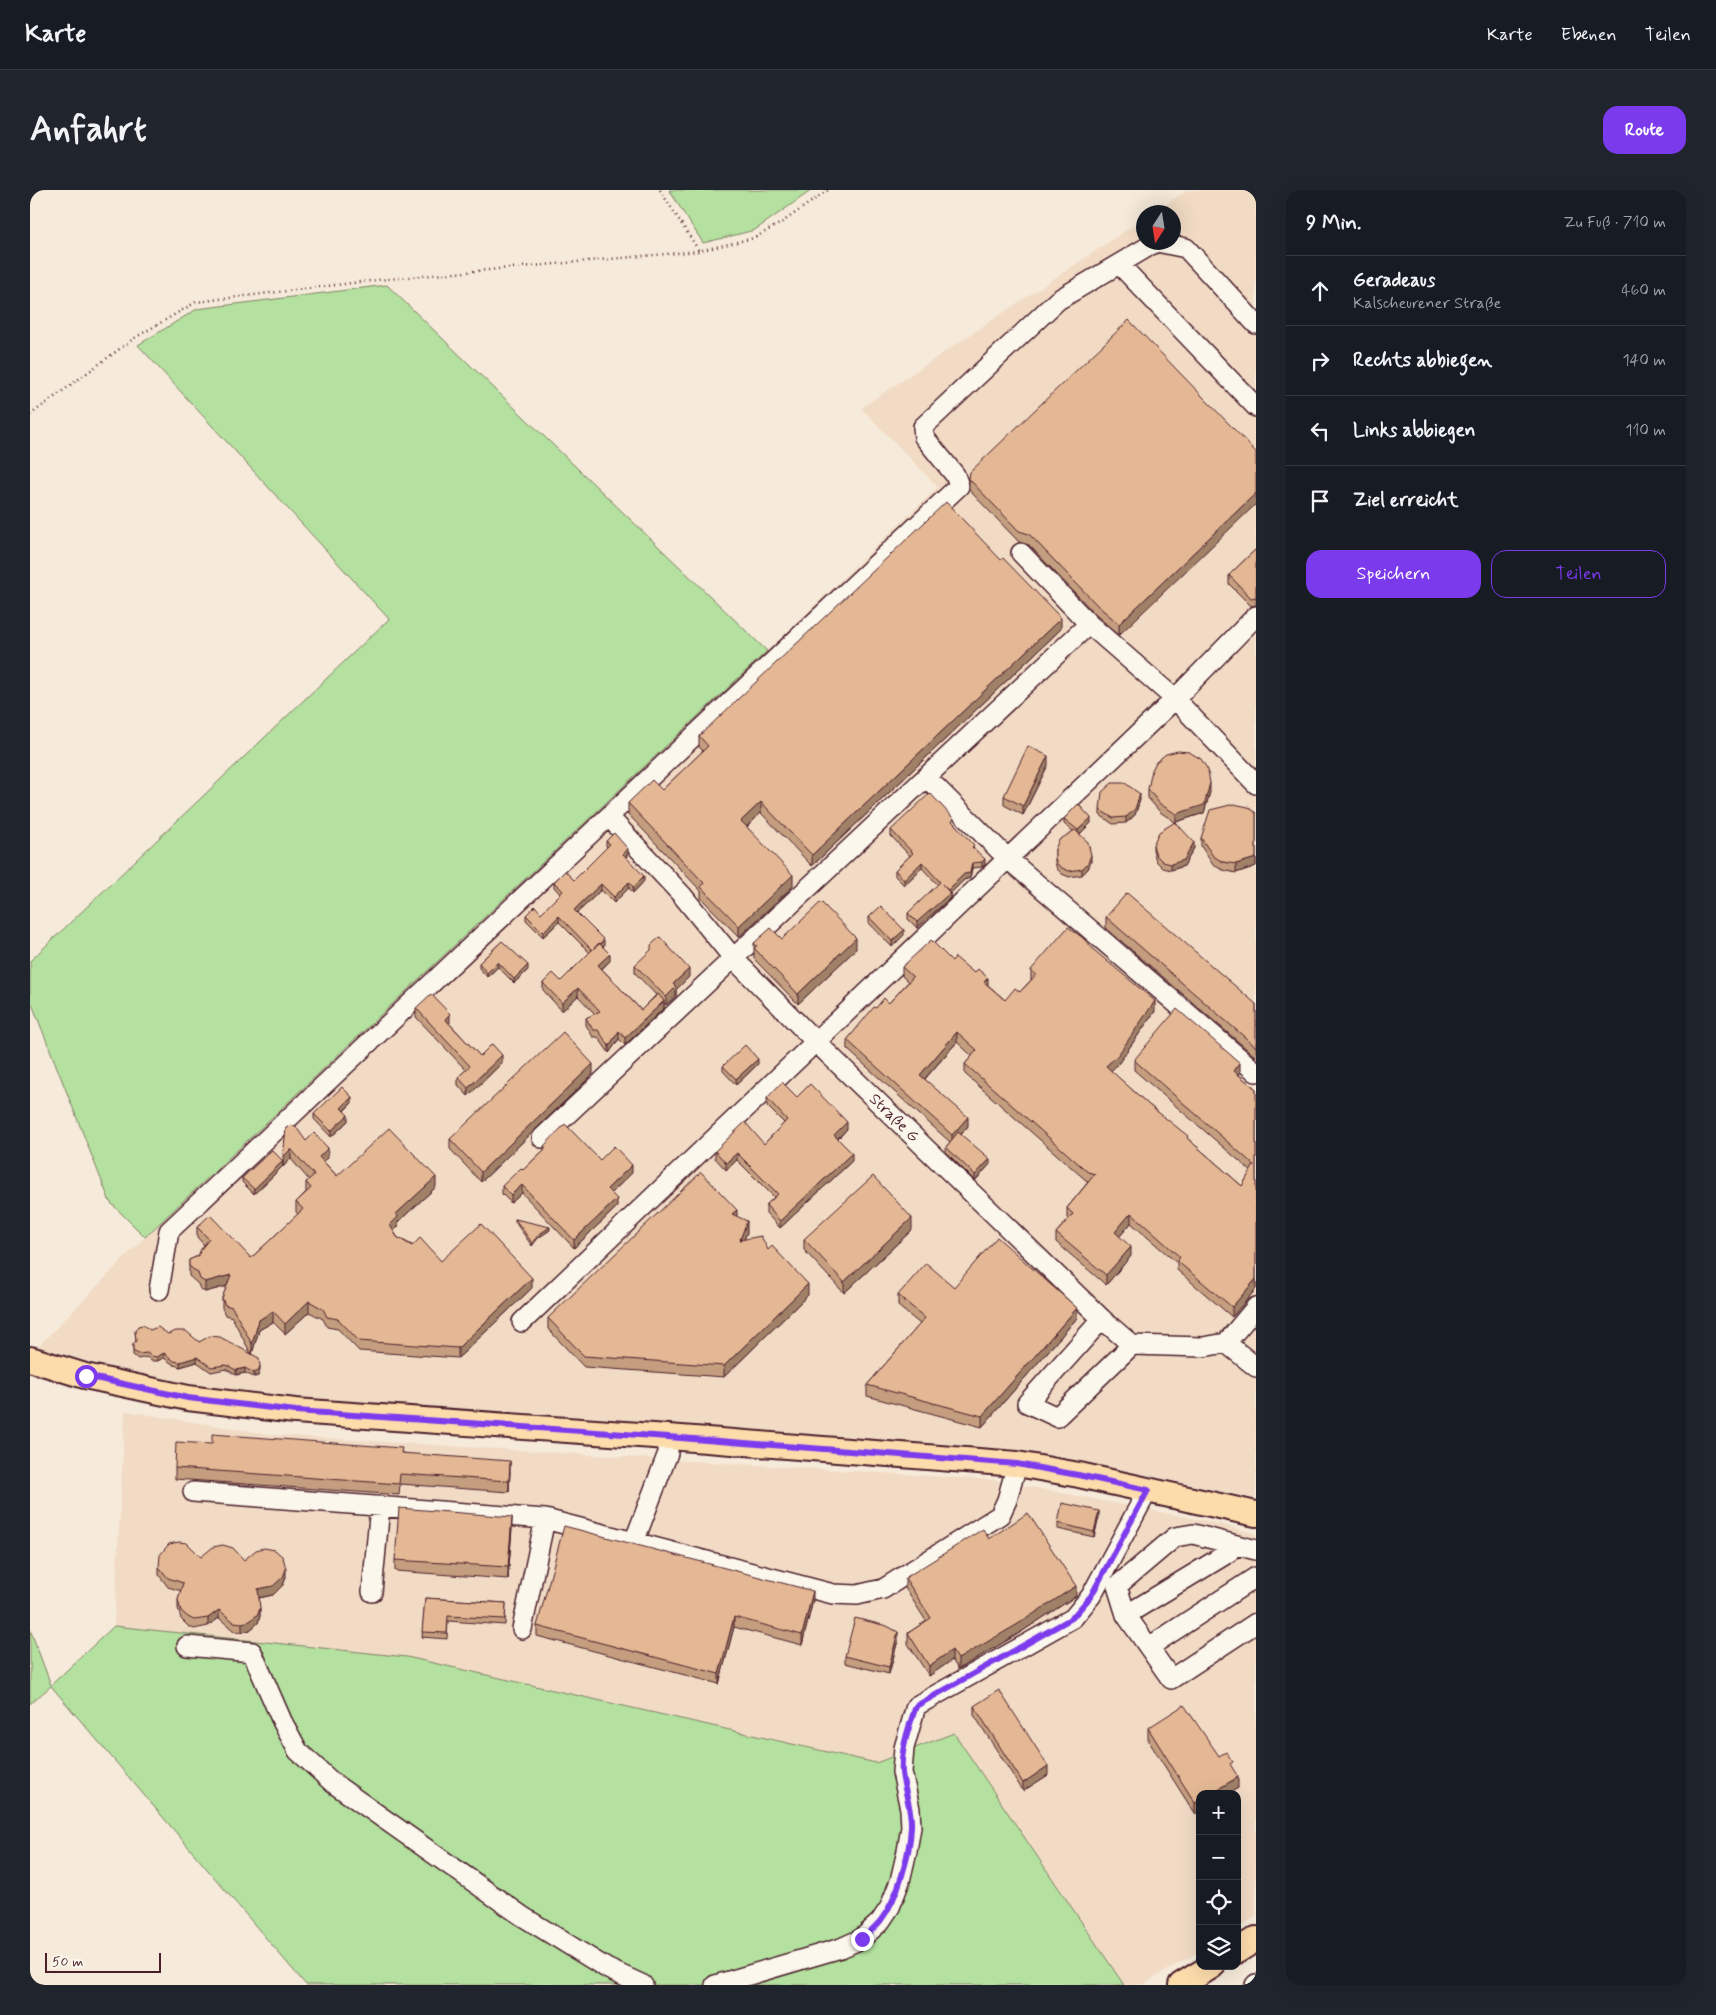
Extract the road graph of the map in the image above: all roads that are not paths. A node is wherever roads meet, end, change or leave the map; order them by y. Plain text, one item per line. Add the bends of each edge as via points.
1 (1181, 247) edge
2 (1143, 250) edge
3 (1119, 264) junction
4 (1256, 324) edge
5 (1256, 407) edge
6 (1020, 553) dead end
7 (1256, 616) edge
8 (1089, 624) junction
9 (1175, 699) junction
10 (926, 777) junction
11 (1256, 784) edge
12 (609, 817) junction
13 (1008, 859) junction
14 (734, 958) junction
15 (816, 1042) junction
16 (1256, 1072) edge
17 (542, 1138) dead end
18 (159, 1290) dead end
19 (1256, 1307) edge
20 (1102, 1319) junction
21 (522, 1322) dead end
22 (1222, 1344) junction
23 (1132, 1345) junction
24 (30, 1359) edge
25 (1256, 1367) edge
26 (668, 1437) junction
27 (1017, 1464) junction
28 (1148, 1490) junction
29 (193, 1492) dead end
30 (380, 1506) junction
31 (1256, 1514) edge
32 (545, 1519) junction
33 (634, 1542) junction
34 (1234, 1545) junction
35 (1256, 1550) edge
36 (1256, 1577) edge
37 (372, 1592) dead end
38 (1126, 1615) junction
39 (1256, 1623) edge
40 (522, 1629) dead end
41 (187, 1646) dead end
42 (1149, 1647) junction
43 (1256, 1939) edge
44 (1241, 1948) edge
45 (1206, 1970) edge
46 (644, 1985) edge
47 (715, 1985) edge
48 (1182, 1985) edge

1 - 4 lane via 1186,248
2 - 3 lane
3 - 5 lane
3 - 12 lane via 1058,300 923,427 924,437 955,475 958,486
6 - 8 lane
7 - 9 lane
8 - 9 lane
8 - 10 lane
9 - 11 lane
9 - 13 lane
10 - 13 lane
10 - 14 lane
12 - 14 lane, Straße G via 682,895
12 - 18 lane via 169,1231
13 - 15 lane
13 - 16 lane
14 - 15 lane, Straße G
14 - 17 lane
15 - 20 lane, Straße G
15 - 21 lane
19 - 22 lane
20 - 23 lane, Straße G
20 - 23 lane via 1027,1403 1057,1417
22 - 23 lane via 1203,1347
22 - 25 lane
24 - 26 main road via 86,1376 188,1398 296,1411
26 - 27 main road
26 - 33 lane via 668,1453
27 - 28 main road
27 - 33 lane via 1000,1514 884,1589 857,1595 833,1594
28 - 31 main road
28 - 47 lane via 1091,1596 1072,1618 916,1706 904,1748 902,1772 911,1827 900,1880 890,1907 880,1922 862,1939 841,1948
29 - 30 lane
30 - 32 lane
30 - 37 lane
32 - 33 lane
32 - 40 lane
34 - 35 lane
34 - 38 lane via 1228,1552
34 - 38 lane via 1192,1534 1175,1536 1117,1586
36 - 42 lane
38 - 42 lane
39 - 42 lane via 1171,1679
41 - 46 lane via 252,1652 298,1751 333,1783 522,1916 608,1969
43 - 44 main road
45 - 48 main road

